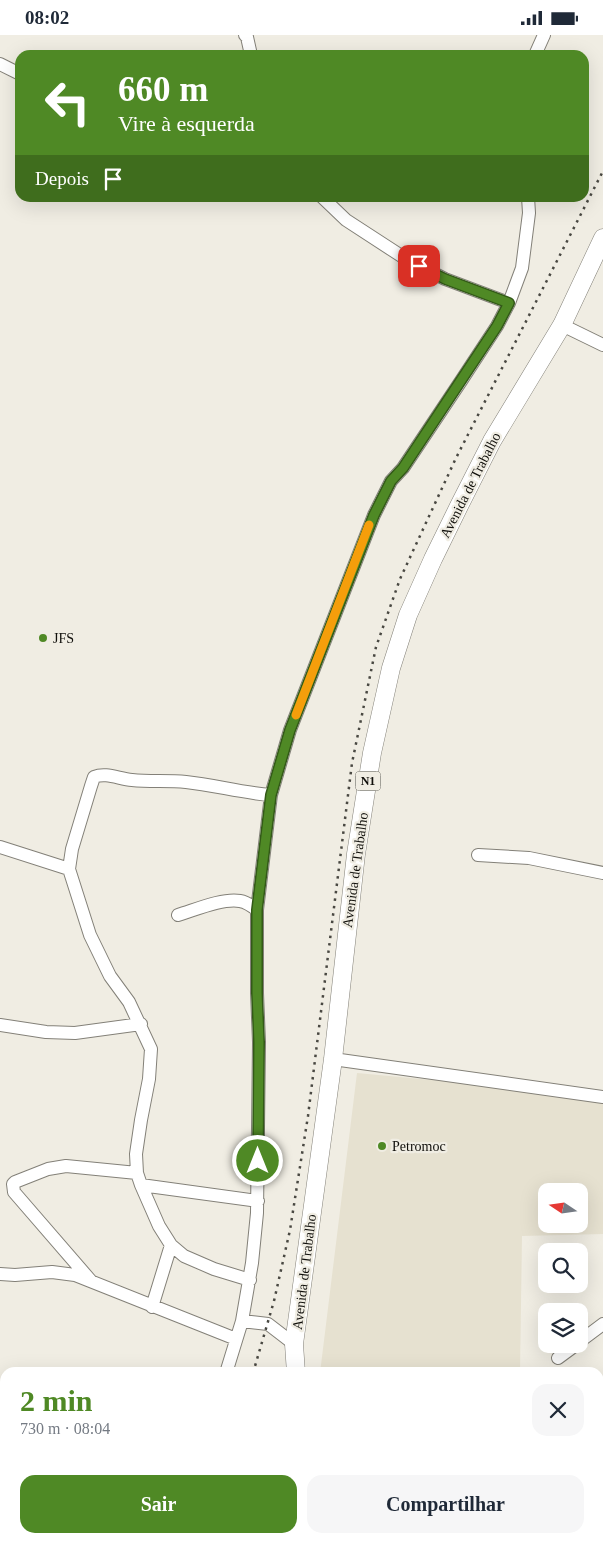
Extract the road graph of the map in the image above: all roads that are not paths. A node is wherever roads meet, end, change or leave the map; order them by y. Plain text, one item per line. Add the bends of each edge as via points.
1 (245, 35) edge
2 (544, 35) edge
3 (250, 50) edge
4 (537, 50) edge
5 (0, 64) edge
6 (15, 71) edge
7 (327, 202) edge
8 (528, 202) edge
9 (603, 238) edge
10 (509, 303) junction
11 (562, 325) junction
12 (603, 345) edge
13 (271, 795) junction
14 (0, 847) edge
15 (478, 855) dead end
16 (69, 869) junction
17 (603, 873) edge
18 (257, 910) junction
19 (178, 915) dead end
20 (0, 1025) edge
21 (141, 1025) junction
22 (333, 1059) junction
23 (603, 1097) edge
24 (139, 1179) junction
25 (258, 1201) junction
26 (171, 1245) junction
27 (0, 1274) edge
28 (91, 1281) junction
29 (250, 1281) junction
30 (152, 1307) junction
31 (242, 1321) junction
32 (603, 1324) edge
33 (588, 1335) edge
34 (236, 1339) junction
35 (294, 1344) junction
36 (565, 1353) edge
37 (558, 1358) dead end
38 (228, 1367) edge
39 (296, 1367) edge

1 - 3 street
2 - 4 street
5 - 6 street
7 - 10 street via 346,220 406,259 445,279
8 - 10 street via 522,268
9 - 11 highway, Avenida de Trabalho / N1
10 - 13 street via 461,381 391,481 374,515 290,730
11 - 12 street
11 - 22 highway, Avenida de Trabalho / N1 via 492,441 459,506 408,615 391,668 372,753 356,854
13 - 16 street via 184,781 132,780 101,774 94,777
13 - 18 street
14 - 16 street
15 - 17 street via 529,858
16 - 21 street via 90,935 110,976
18 - 19 street via 231,900
18 - 25 street
20 - 21 street via 75,1033
21 - 24 street via 151,1049 136,1154
22 - 23 street
22 - 35 highway, Avenida de Trabalho / N1
24 - 25 street
24 - 26 street via 159,1227
24 - 28 street via 66,1166 48,1169 13,1184 14,1192
25 - 29 street
26 - 29 street via 184,1256
26 - 30 street
27 - 28 street via 52,1272
28 - 30 street
29 - 31 street
30 - 34 street
31 - 34 street
31 - 35 street via 268,1324
32 - 33 street
34 - 38 street
35 - 39 highway, Avenida de Trabalho / N1
36 - 37 street

